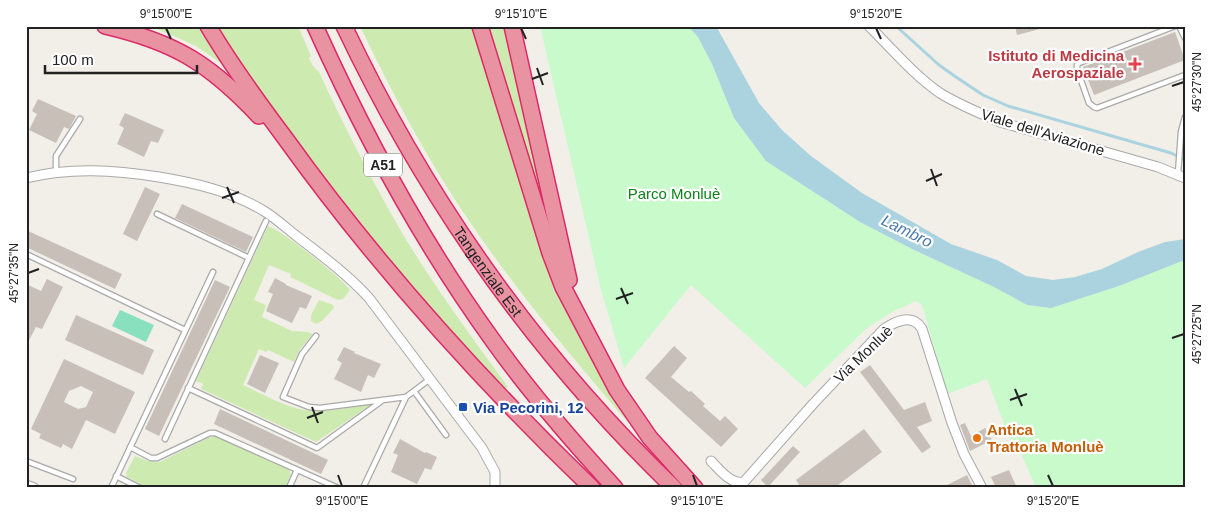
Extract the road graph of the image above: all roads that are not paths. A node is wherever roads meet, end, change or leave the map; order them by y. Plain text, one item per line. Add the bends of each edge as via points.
1 (105, 26) edge
2 (208, 26) edge
3 (344, 26) edge
4 (480, 26) edge
5 (512, 26) edge
6 (869, 26) edge
7 (1175, 26) edge
8 (1179, 26) edge
9 (317, 30) edge
10 (1185, 38) edge
11 (1185, 75) edge
12 (1185, 117) edge
13 (80, 120) dead end
14 (306, 167) junction
15 (56, 173) junction
16 (1181, 176) edge
17 (26, 178) edge
18 (157, 214) dead end
19 (266, 221) dead end
20 (26, 254) edge
21 (249, 258) junction
22 (213, 272) dead end
23 (581, 320) junction
24 (185, 330) junction
25 (316, 336) dead end
26 (430, 379) junction
27 (188, 388) junction
28 (414, 391) junction
29 (406, 397) junction
30 (384, 399) junction
31 (446, 435) dead end
32 (165, 439) dead end
33 (130, 447) junction
34 (26, 461) edge
35 (711, 461) dead end
36 (297, 470) junction
37 (116, 476) junction
38 (73, 479) dead end
39 (26, 485) edge
40 (34, 488) edge
41 (111, 488) edge
42 (140, 488) edge
43 (289, 488) edge
44 (338, 488) edge
45 (363, 488) edge
46 (495, 488) edge
47 (592, 488) edge
48 (615, 488) edge
49 (674, 488) edge
50 (695, 488) edge
51 (982, 488) edge

1 - 14 highway via 135,33 190,56 241,97
2 - 14 highway
3 - 49 highway, Tangenziale Est / A51 via 395,126 487,272 560,366
4 - 23 highway via 550,253
5 - 23 highway via 561,249
6 - 16 street, Viale dell'Aviazione via 926,82 957,103 1000,122 1158,166
7 - 11 lane via 1079,63 1077,69 1089,103 1097,108
8 - 10 lane
9 - 48 highway, A51 via 392,182 458,290 532,393
12 - 16 lane via 1181,132
13 - 15 lane via 56,156
14 - 47 highway via 407,294 471,366
15 - 17 street
15 - 26 street via 108,170 192,182 231,195 264,211 369,298
18 - 21 lane
19 - 21 lane
20 - 24 lane
21 - 27 lane
22 - 24 lane
23 - 50 highway via 604,368 632,413
24 - 33 lane
25 - 30 lane via 302,354 283,397 320,408
26 - 28 lane
26 - 46 street via 489,459 495,472
27 - 30 lane via 316,448
27 - 32 lane
28 - 29 lane
28 - 31 lane
29 - 30 lane
29 - 45 lane
33 - 36 lane via 157,458 215,433
33 - 37 lane
34 - 38 lane
35 - 51 street, Via Monluè via 732,480 744,482 884,329 909,319 922,329 952,423
36 - 43 lane
36 - 44 lane
37 - 41 lane
37 - 42 lane
39 - 40 street

